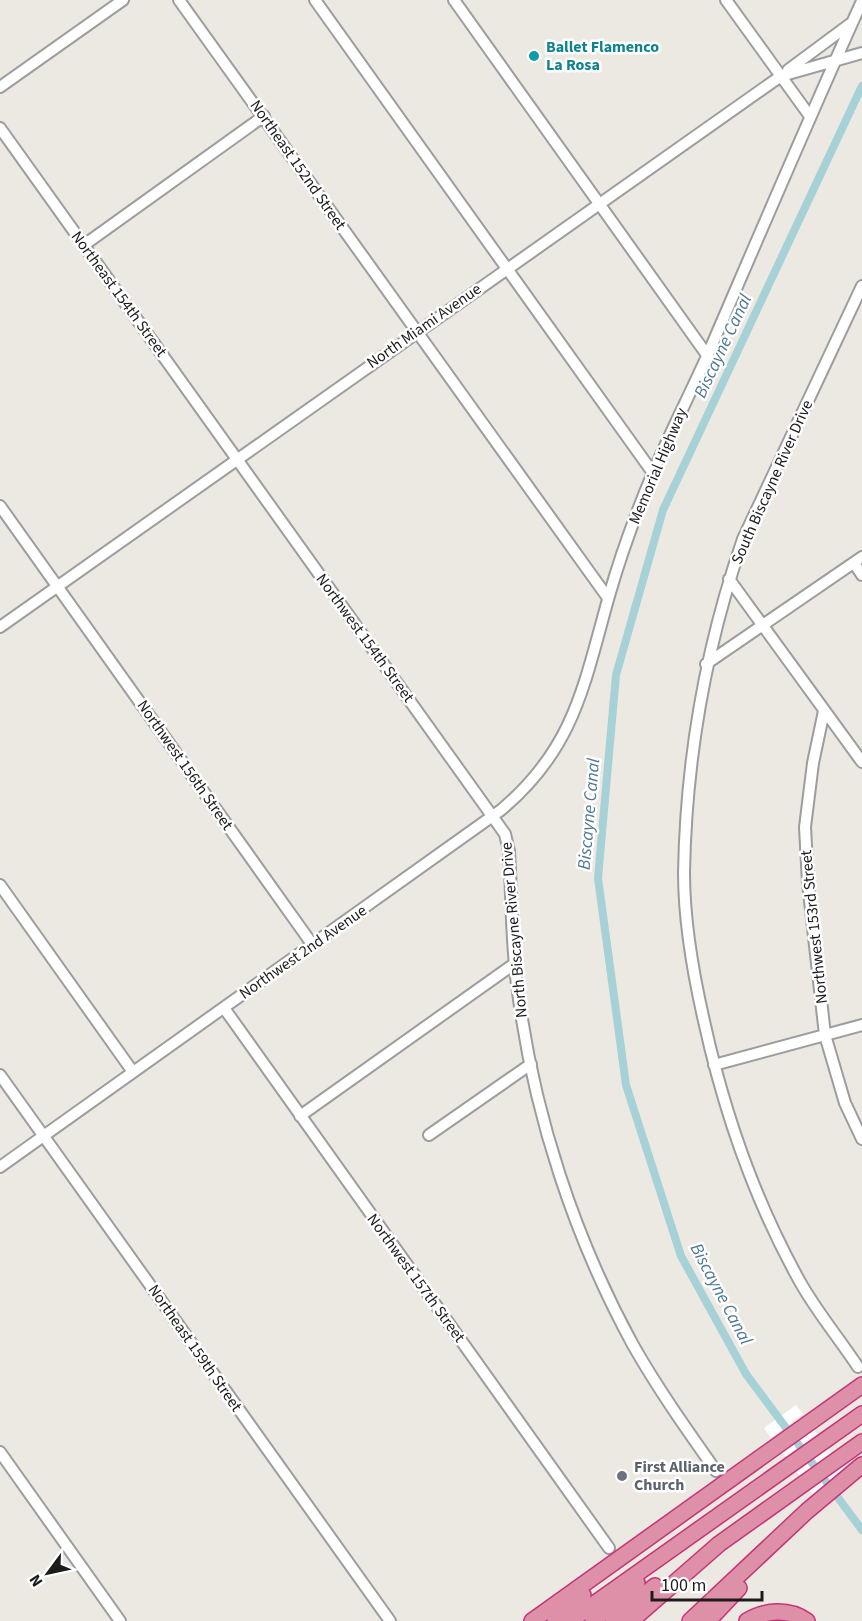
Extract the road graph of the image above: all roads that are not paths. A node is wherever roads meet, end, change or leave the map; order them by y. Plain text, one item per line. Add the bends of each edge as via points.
1 (123, 0) edge
2 (179, 0) edge
3 (315, 0) edge
4 (454, 0) edge
5 (726, 0) edge
6 (862, 1) edge
7 (852, 22) junction
8 (860, 54) edge
9 (835, 60) junction
10 (781, 76) junction
11 (0, 87) edge
12 (264, 116) junction
13 (808, 116) junction
14 (0, 128) edge
15 (600, 202) junction
16 (84, 245) junction
17 (506, 268) junction
18 (862, 286) edge
19 (416, 332) junction
20 (707, 355) junction
21 (237, 460) junction
22 (653, 472) junction
23 (0, 506) edge
24 (858, 560) edge
25 (862, 574) edge
26 (729, 579) junction
27 (57, 586) junction
28 (608, 598) junction
29 (762, 625) junction
30 (0, 627) edge
31 (706, 664) junction
32 (577, 708) joint
33 (824, 711) junction
34 (862, 762) edge
35 (493, 816) junction
36 (0, 885) edge
37 (312, 944) junction
38 (514, 964) junction
39 (224, 1008) junction
40 (862, 1025) edge
41 (825, 1035) junction
42 (531, 1064) junction
43 (714, 1065) junction
44 (133, 1072) junction
45 (0, 1075) edge
46 (300, 1116) junction
47 (429, 1135) dead end
48 (44, 1136) junction
49 (862, 1139) edge
50 (0, 1167) edge
51 (858, 1367) dead end
52 (862, 1384) edge
53 (862, 1416) edge
54 (862, 1442) edge
55 (0, 1452) edge
56 (792, 1465) junction
57 (860, 1466) edge
58 (716, 1471) dead end
59 (729, 1480) junction
60 (719, 1544) junction
61 (609, 1548) dead end
62 (762, 1554) junction
63 (645, 1576) junction
64 (120, 1621) edge
65 (390, 1621) edge
66 (532, 1621) edge
67 (555, 1621) edge
68 (570, 1621) edge
69 (593, 1621) edge
70 (601, 1621) edge
71 (613, 1621) edge
72 (631, 1621) edge
73 (690, 1621) edge
74 (708, 1621) edge
75 (747, 1621) edge
76 (807, 1621) edge

1 - 11 street
2 - 12 street, Northeast 152nd Street
3 - 17 street
4 - 15 street
5 - 10 street
6 - 7 street, Memorial Highway
7 - 9 street, Memorial Highway
7 - 10 street
8 - 9 street, North Miami Avenue
9 - 10 street, North Miami Avenue
9 - 13 street, Memorial Highway
10 - 13 street
10 - 15 street, North Miami Avenue
12 - 16 street
12 - 19 street, Northeast 152nd Street
13 - 20 street, Memorial Highway
14 - 16 street, Northeast 154th Street
15 - 17 street, North Miami Avenue
15 - 20 street
16 - 21 street, Northeast 154th Street
17 - 19 street, North Miami Avenue
17 - 22 street
18 - 26 street, South Biscayne River Drive via 743,539
19 - 21 street, North Miami Avenue
19 - 28 street, Northeast 152nd Street
20 - 22 street, Memorial Highway
21 - 27 street, North Miami Avenue
21 - 35 street, Northwest 154th Street
22 - 28 street, Memorial Highway
23 - 27 street, Northwest 156th Street
24 - 25 street
24 - 29 street
26 - 29 street
26 - 31 street, South Biscayne River Drive
27 - 30 street, North Miami Avenue
27 - 37 street, Northwest 156th Street
28 - 32 street, Memorial Highway
29 - 31 street
29 - 33 street
31 - 43 street, South Biscayne River Drive via 690,769 684,874 691,966
32 - 35 street, Northwest 2nd Avenue via 549,760
33 - 34 street
33 - 41 street, Northwest 153rd Street via 805,827
35 - 37 street, Northwest 2nd Avenue
35 - 38 street, North Biscayne River Drive via 508,845
36 - 44 street
37 - 39 street, Northwest 2nd Avenue
38 - 42 street, North Biscayne River Drive
38 - 46 street
39 - 44 street, Northwest 2nd Avenue
39 - 46 street, Northwest 157th Street
40 - 41 street
41 - 43 street
41 - 49 street, Northwest 153rd Street via 845,1103
42 - 47 street
42 - 58 street, North Biscayne River Drive via 555,1158 600,1276 644,1364
43 - 51 street, South Biscayne River Drive via 753,1186 800,1282
44 - 48 street, Northwest 2nd Avenue
45 - 48 street, Northeast 159th Street
46 - 61 street, Northwest 157th Street
48 - 50 street, Northwest 2nd Avenue
48 - 65 street, Northeast 159th Street
52 - 59 highway
53 - 56 highway
54 - 60 highway
55 - 64 street
56 - 63 highway
56 - 68 highway
57 - 62 highway
59 - 66 highway
59 - 67 highway via 720,1492 601,1579
60 - 71 highway via 664,1578
60 - 72 highway
62 - 73 highway
62 - 74 highway via 751,1575
63 - 69 highway
63 - 70 highway
75 - 76 highway via 765,1613 783,1612

